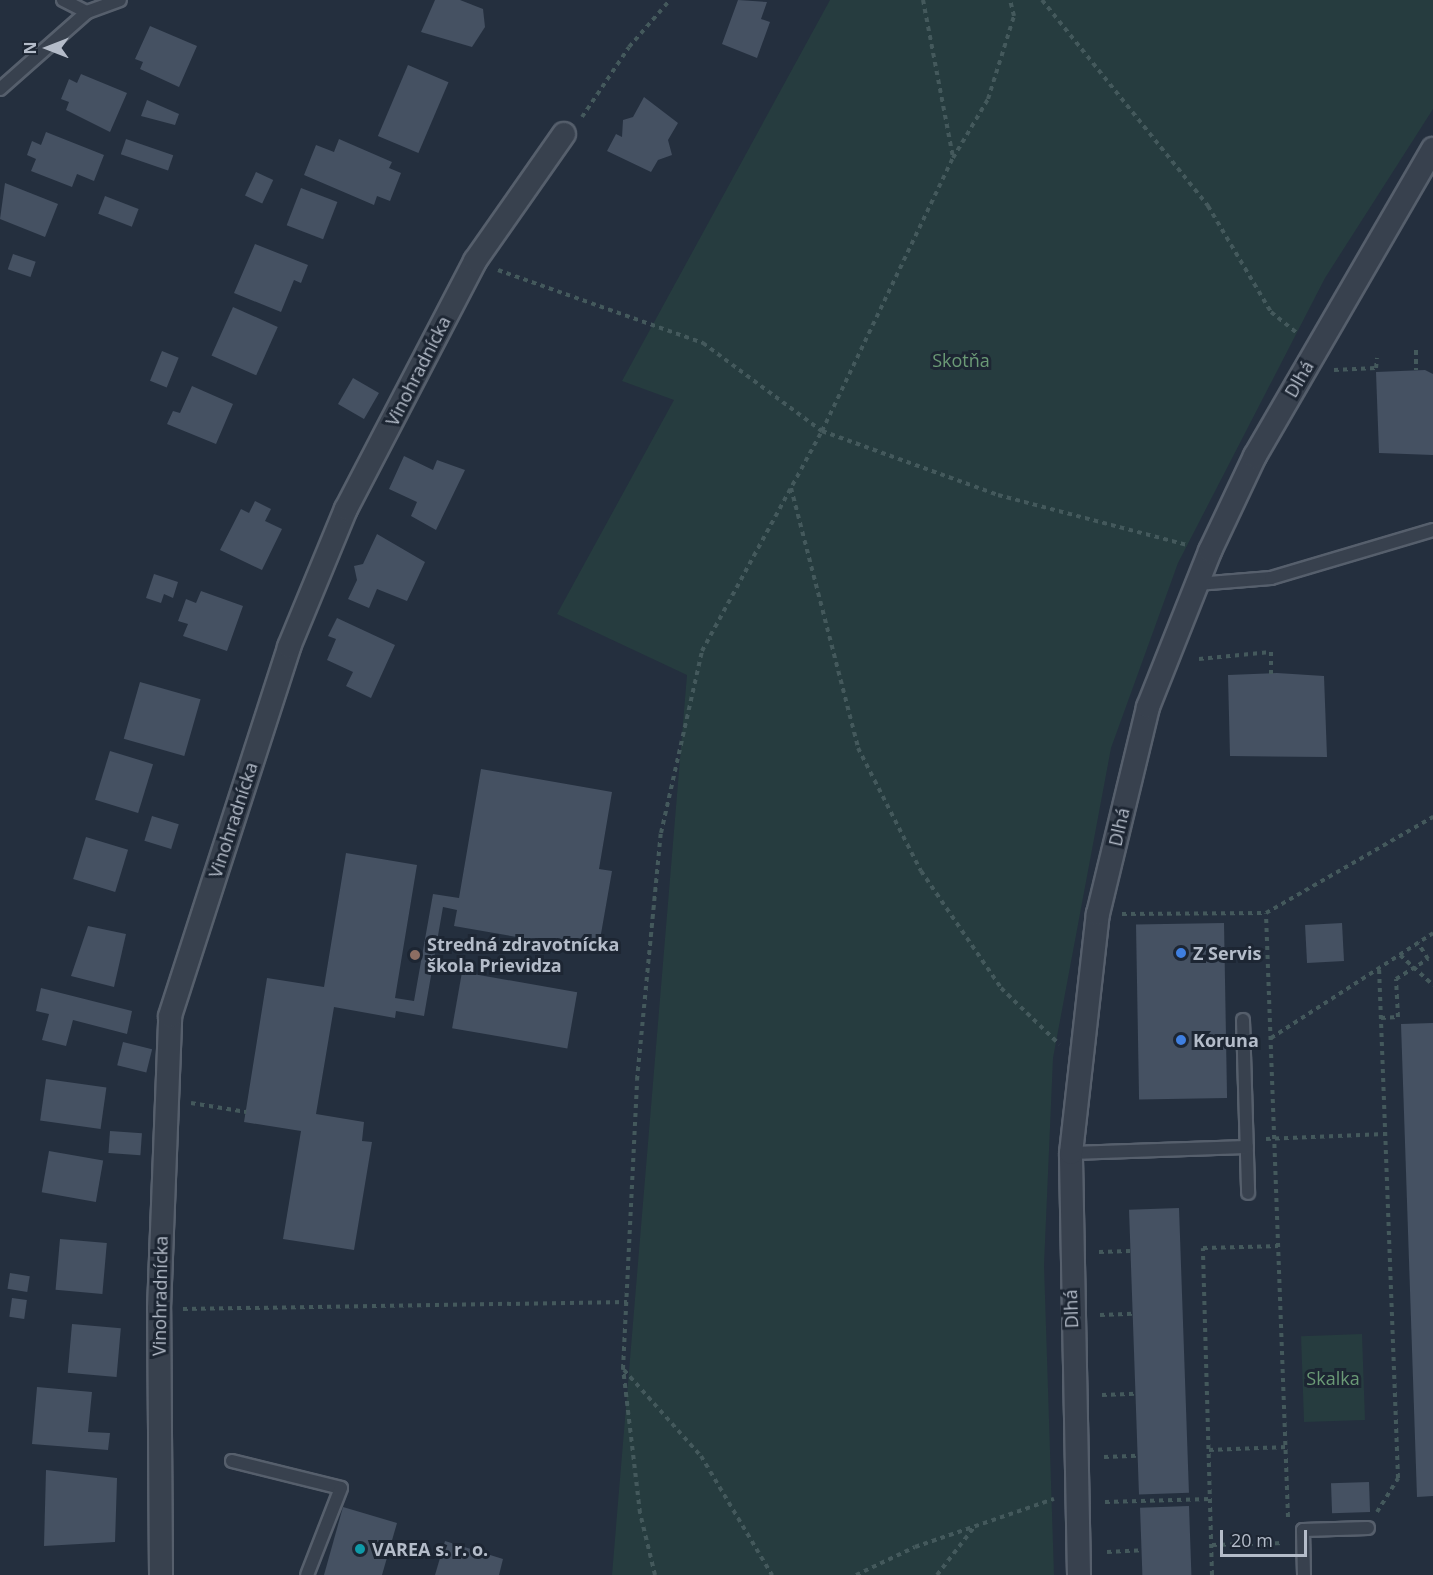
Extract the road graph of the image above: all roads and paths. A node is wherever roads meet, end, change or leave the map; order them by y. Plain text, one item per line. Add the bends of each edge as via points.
1 (63, 0) edge
2 (120, 0) edge
3 (670, 0) edge
4 (923, 0) edge
5 (1010, 0) edge
6 (1042, 0) edge
7 (87, 12) junction
8 (0, 89) edge
9 (564, 134) joint
10 (1433, 149) edge
11 (952, 158) junction
12 (475, 261) junction
13 (1295, 332) dead end
14 (1416, 350) dead end
15 (1377, 358) dead end
16 (1416, 370) dead end
17 (1303, 372) junction
18 (822, 431) junction
19 (791, 488) junction
20 (1433, 530) edge
21 (1210, 550) junction
22 (1197, 584) junction
23 (1198, 659) dead end
24 (1270, 674) dead end
25 (1433, 817) edge
26 (1266, 913) junction
27 (1098, 914) junction
28 (1433, 933) edge
29 (1418, 943) junction
30 (1400, 955) junction
31 (1379, 968) junction
32 (1414, 968) junction
33 (1433, 985) edge
34 (1381, 1018) junction
35 (1243, 1020) dead end
36 (1270, 1038) junction
37 (1079, 1063) junction
38 (195, 1104) dead end
39 (246, 1112) dead end
40 (1385, 1134) junction
41 (1274, 1138) junction
42 (1247, 1143) junction
43 (1071, 1153) junction
44 (1248, 1193) dead end
45 (1278, 1246) junction
46 (1130, 1251) dead end
47 (1099, 1252) dead end
48 (627, 1302) junction
49 (159, 1309) junction
50 (1133, 1314) dead end
51 (1100, 1315) dead end
52 (623, 1369) junction
53 (1136, 1394) dead end
54 (1102, 1395) dead end
55 (1286, 1447) junction
56 (1209, 1450) junction
57 (1138, 1456) dead end
58 (1104, 1457) dead end
59 (232, 1461) dead end
60 (1076, 1491) junction
61 (1210, 1499) junction
62 (1105, 1502) dead end
63 (976, 1526) junction
64 (1368, 1528) joint
65 (1303, 1530) junction
66 (1303, 1543) junction
67 (1212, 1545) junction
68 (1142, 1550) dead end
69 (1107, 1552) dead end
70 (161, 1575) edge
71 (307, 1575) edge
72 (655, 1575) edge
73 (772, 1575) edge
74 (856, 1575) edge
75 (937, 1575) edge
76 (1079, 1575) edge
77 (1212, 1575) edge
78 (1304, 1575) edge

1 - 7 lane
2 - 7 lane
3 - 9 path via 629,47 593,106
4 - 11 path
5 - 11 path via 1014,16 988,99
6 - 13 path via 1208,206 1271,312
7 - 8 lane
9 - 12 street, Vinohradnícka
10 - 17 street, Dlhá
11 - 18 path
12 - 18 path via 703,343
12 - 49 street, Vinohradnícka via 346,509 289,647 170,1016
14 - 16 path
15 - 17 path via 1376,368
17 - 21 street, Dlhá via 1255,456
18 - 19 path
18 - 21 path via 998,495
19 - 37 path via 858,748 921,871 1001,988
19 - 48 path via 702,651 661,833 638,1080
20 - 22 lane via 1270,578
21 - 22 street, Dlhá
22 - 27 street, Dlhá via 1148,707
23 - 24 path via 1270,652
25 - 26 path
26 - 27 path
26 - 36 path
27 - 37 street, Dlhá
28 - 29 path
29 - 30 path
29 - 32 path via 1428,959
30 - 31 path
30 - 32 path
31 - 34 path
31 - 36 path
32 - 33 path
32 - 34 path via 1396,979 1398,1017
34 - 40 path
35 - 42 lane
36 - 41 path
37 - 43 street, Dlhá
38 - 39 path
40 - 41 path
40 - 64 path via 1398,1479
41 - 42 path
41 - 45 path
42 - 43 lane
42 - 44 lane
43 - 60 street, Dlhá
45 - 55 path
45 - 56 path via 1203,1248
46 - 47 path
48 - 49 path
48 - 52 path
49 - 70 street, Vinohradnícka
50 - 51 path
52 - 72 path via 640,1513
52 - 73 path via 701,1456
53 - 54 path
55 - 56 path
55 - 65 path via 1288,1517
56 - 61 path
57 - 58 path
59 - 71 lane via 341,1488
60 - 63 path
60 - 76 street, Dlhá
61 - 62 path
61 - 67 path
63 - 74 path
63 - 75 path
64 - 65 lane
65 - 66 lane
66 - 67 path
66 - 78 lane
67 - 77 path
68 - 69 path

